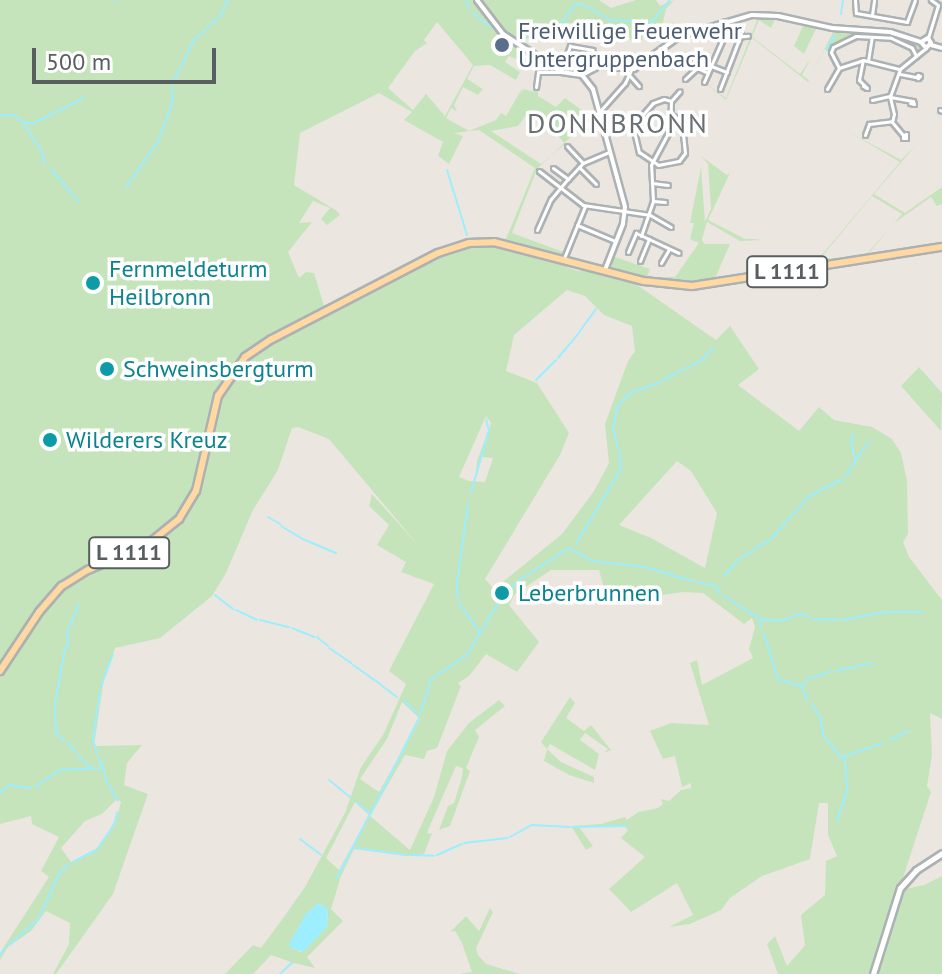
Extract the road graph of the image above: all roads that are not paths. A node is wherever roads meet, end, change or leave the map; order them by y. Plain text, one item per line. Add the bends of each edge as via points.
1 (477, 0) edge
2 (855, 0) edge
3 (874, 0) edge
4 (915, 0) edge
5 (934, 0) edge
6 (872, 15) junction
7 (725, 21) junction
8 (741, 34) junction
9 (748, 36) dead end
10 (871, 36) junction
11 (722, 38) junction
12 (928, 38) joint
13 (925, 45) junction
14 (942, 48) edge
15 (593, 50) dead end
16 (693, 55) dead end
17 (917, 56) junction
18 (866, 60) junction
19 (711, 66) junction
20 (697, 68) junction
21 (839, 68) junction
22 (561, 72) junction
23 (727, 72) junction
24 (900, 72) junction
25 (630, 73) junction
26 (708, 73) junction
27 (582, 75) junction
28 (916, 77) dead end
29 (685, 79) dead end
30 (704, 82) dead end
31 (639, 86) dead end
32 (863, 86) dead end
33 (536, 87) dead end
34 (720, 89) dead end
35 (827, 89) dead end
36 (680, 91) dead end
37 (890, 97) junction
38 (872, 100) dead end
39 (671, 101) junction
40 (910, 103) dead end
41 (598, 111) junction
42 (672, 115) junction
43 (892, 121) junction
44 (584, 129) dead end
45 (865, 135) dead end
46 (903, 135) dead end
47 (567, 146) dead end
48 (609, 152) junction
49 (652, 162) junction
50 (583, 163) junction
51 (579, 167) junction
52 (553, 168) dead end
53 (539, 171) dead end
54 (568, 179) junction
55 (652, 183) junction
56 (596, 184) dead end
57 (668, 185) dead end
58 (559, 189) junction
59 (653, 201) junction
60 (665, 202) dead end
61 (585, 206) junction
62 (626, 211) junction
63 (650, 215) junction
64 (577, 225) junction
65 (671, 227) dead end
66 (537, 230) dead end
67 (641, 236) junction
68 (649, 239) junction
69 (616, 242) junction
70 (942, 247) edge
71 (669, 248) junction
72 (628, 252) dead end
73 (679, 253) dead end
74 (564, 259) junction
75 (640, 261) dead end
76 (661, 263) dead end
77 (605, 270) junction
78 (0, 671) edge
79 (942, 853) edge
80 (873, 974) edge

1 - 22 street via 503,34
2 - 6 street via 855,12
3 - 6 street
4 - 6 street via 908,21
5 - 12 street via 938,5
7 - 11 street
7 - 13 street via 769,15 886,31
7 - 25 street via 680,36
8 - 9 street
8 - 11 street
8 - 23 street
10 - 17 street via 900,42
10 - 18 street
10 - 21 street via 834,46 831,52
11 - 19 street
12 - 13 street
13 - 14 street
13 - 17 street
15 - 22 street via 570,46
16 - 20 street
17 - 24 street
18 - 21 street
18 - 24 street
18 - 32 street via 859,78
19 - 23 street
19 - 26 street
20 - 26 street
20 - 29 street
21 - 35 street
22 - 27 street
22 - 33 street via 538,72
23 - 34 street
24 - 28 street
24 - 37 street
25 - 27 street via 599,66
25 - 31 street
25 - 41 street
26 - 30 street
27 - 41 street via 592,87
36 - 39 street
37 - 38 street
37 - 40 street
37 - 43 street
39 - 42 street
39 - 49 street via 653,103 635,128 637,150
41 - 44 street
41 - 48 street
42 - 49 street via 669,133
42 - 49 street via 681,121 684,155 663,165
43 - 45 street via 869,124
43 - 46 street
47 - 50 street
48 - 50 street
48 - 62 street
49 - 55 street
50 - 51 street
51 - 54 street
51 - 56 street
52 - 54 street
53 - 58 street
54 - 58 street
55 - 57 street
55 - 59 street
58 - 61 street
58 - 66 street
59 - 60 street
59 - 63 street
61 - 62 street
61 - 64 street
62 - 63 street
62 - 69 street
63 - 65 street
63 - 67 street
64 - 69 street
64 - 74 street
67 - 68 street
67 - 72 street via 636,233
68 - 71 street
68 - 75 street
69 - 77 street
70 - 77 main road, L 1111 via 709,285 659,283
71 - 73 street
71 - 76 street
74 - 77 main road, L 1111
74 - 78 main road, L 1111 via 494,242 453,247 258,347 218,396 196,491 179,519 153,541 62,586
79 - 80 main road via 900,888

